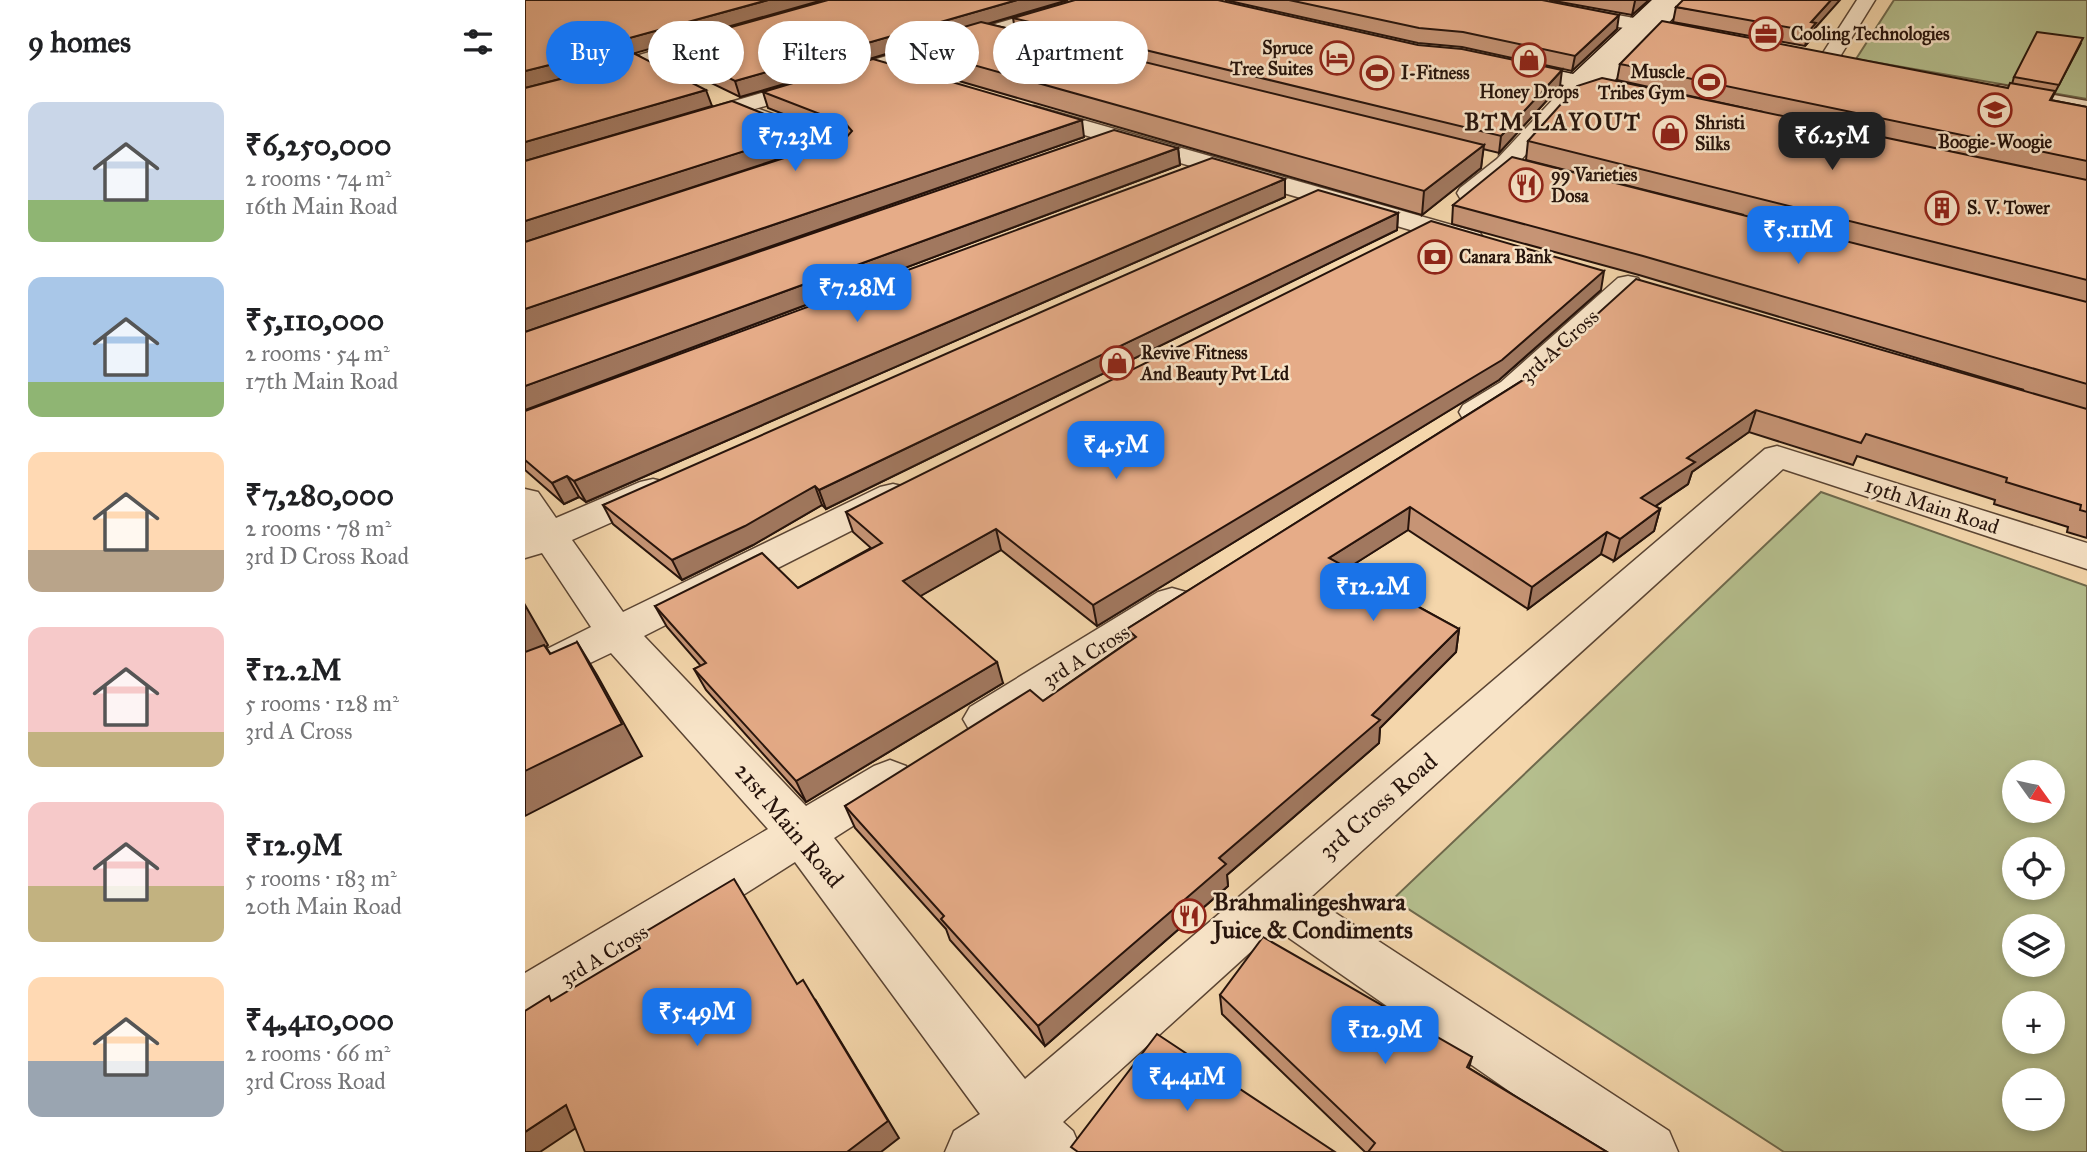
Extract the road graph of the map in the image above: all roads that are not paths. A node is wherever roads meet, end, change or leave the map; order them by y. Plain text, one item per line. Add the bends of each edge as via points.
1 (1096, 0) edge
2 (1505, 0) edge
3 (1663, 0) edge
4 (1681, 0) edge
5 (1865, 0) edge
6 (1644, 26) junction
7 (1681, 32) edge
8 (982, 33) junction
9 (993, 36) edge
10 (1856, 64) edge
11 (873, 65) junction
12 (1485, 67) edge
13 (885, 69) edge
14 (690, 84) edge
15 (1978, 87) edge
16 (1577, 90) junction
17 (1657, 104) edge
18 (1007, 105) edge
19 (737, 107) junction
20 (2087, 107) edge
21 (670, 127) edge
22 (1115, 137) junction
23 (1078, 150) edge
24 (1478, 157) edge
25 (803, 161) edge
26 (1505, 164) junction
27 (1210, 165) junction
28 (1532, 171) edge
29 (1172, 180) edge
30 (1314, 196) junction
31 (1276, 213) edge
32 (1428, 227) junction
33 (1391, 246) edge
34 (1495, 246) edge
35 (1628, 284) edge
36 (1441, 433) edge
37 (1777, 456) joint
38 (676, 480) edge
39 (917, 484) edge
40 (533, 527) edge
41 (2087, 556) edge
42 (1204, 582) edge
43 (617, 634) junction
44 (525, 677) edge
45 (956, 737) edge
46 (920, 760) edge
47 (802, 834) junction
48 (1273, 898) junction
49 (525, 1003) edge
50 (1036, 1137) edge
51 (975, 1152) edge
52 (1648, 1152) edge

1 - 8 street
2 - 6 street
3 - 6 street
4 - 6 street
5 - 10 street via 1822,58
6 - 7 street
6 - 16 street
8 - 9 street
8 - 11 street
11 - 13 street
11 - 19 street
12 - 16 street
14 - 19 street
15 - 20 street
16 - 17 street
16 - 26 street
18 - 22 street
19 - 21 street
19 - 25 street via 842,148
22 - 23 street
22 - 27 street
24 - 26 street
26 - 28 street
26 - 32 street
27 - 29 street
27 - 30 street
30 - 31 street
30 - 32 street
32 - 33 street
32 - 34 street
35 - 36 street, 3rd A Cross via 1512,389
37 - 41 street, 19th Main Road
37 - 48 street, 3rd Cross Road
38 - 40 street
39 - 43 street
40 - 43 street, 21st Main Road
42 - 45 street, 3rd A Cross
43 - 44 street
43 - 47 street, 21st Main Road
46 - 47 street, 3rd A Cross
47 - 49 street, 3rd A Cross
47 - 50 street, 21st Main Road
48 - 50 street, 3rd Cross Road
48 - 52 street
50 - 51 street, 3rd Cross Road

